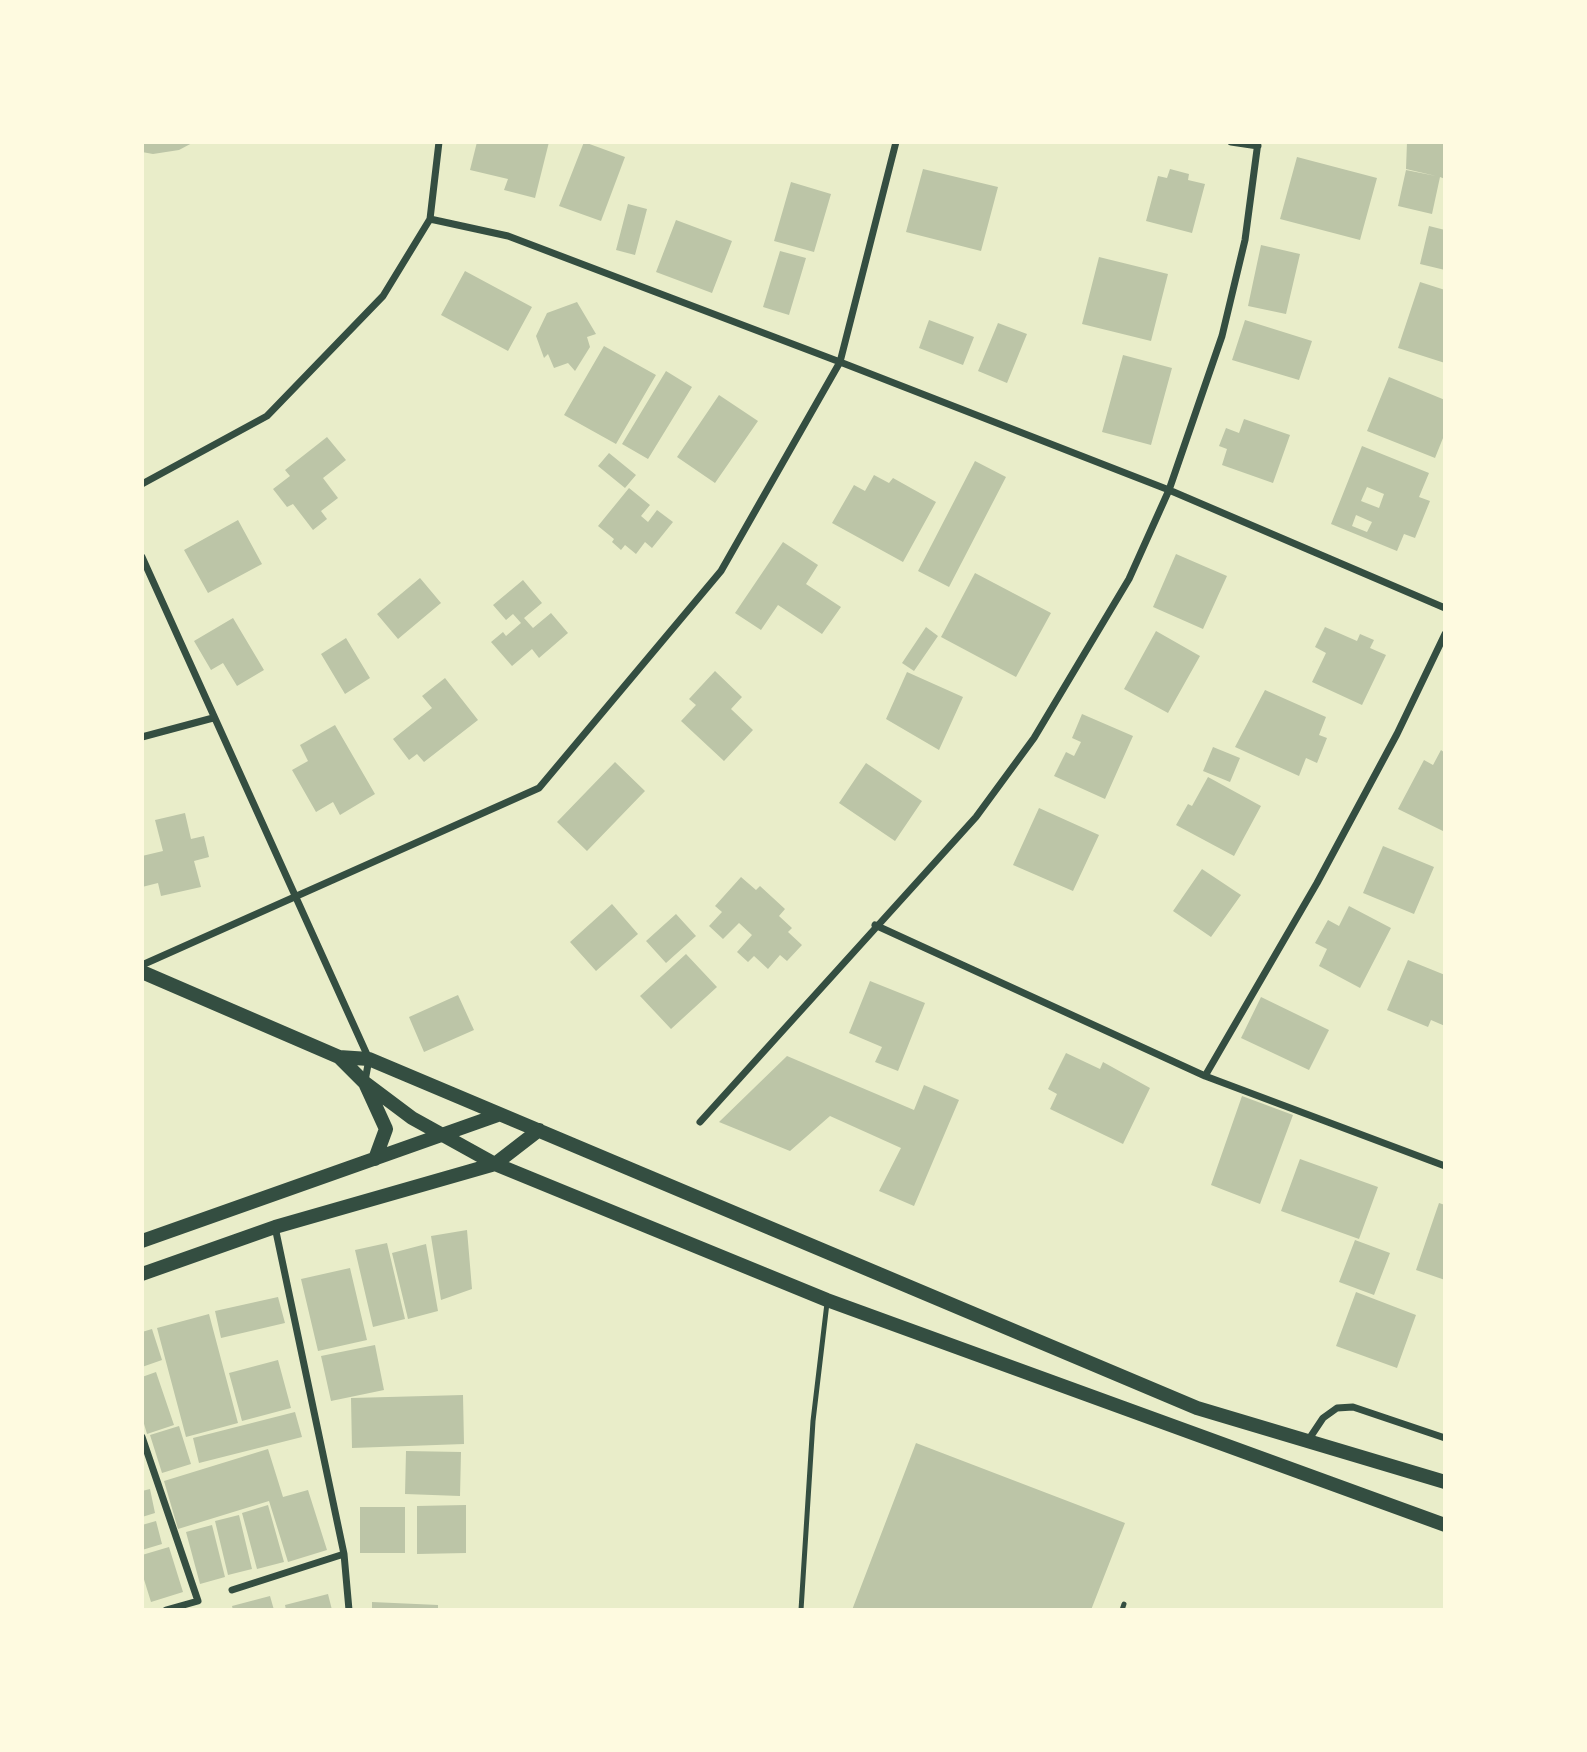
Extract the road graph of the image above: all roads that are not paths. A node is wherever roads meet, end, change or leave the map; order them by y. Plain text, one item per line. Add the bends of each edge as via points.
1 (439, 142) edge
2 (896, 142) edge
3 (1231, 142) edge
4 (1258, 144) edge
5 (430, 219) junction
6 (840, 362) junction
7 (142, 485) edge
8 (1170, 490) junction
9 (142, 557) edge
10 (1445, 608) edge
11 (1445, 634) edge
12 (213, 718) junction
13 (142, 737) edge
14 (297, 898) junction
15 (876, 925) junction
16 (142, 965) edge
17 (142, 972) edge
18 (339, 1057) junction
19 (369, 1059) junction
20 (1205, 1076) junction
21 (364, 1082) junction
22 (498, 1115) junction
23 (700, 1122) dead end
24 (539, 1130) junction
25 (444, 1136) junction
26 (375, 1159) junction
27 (495, 1164) junction
28 (1445, 1166) edge
29 (275, 1227) junction
30 (142, 1241) edge
31 (142, 1274) edge
32 (827, 1300) junction
33 (142, 1437) edge
34 (1445, 1438) edge
35 (1309, 1439) junction
36 (1445, 1482) edge
37 (1445, 1525) edge
38 (344, 1555) junction
39 (232, 1590) dead end
40 (166, 1610) edge
41 (349, 1610) edge
42 (801, 1610) edge

1 - 5 street
2 - 6 street
3 - 4 street
4 - 8 street via 1245,240 1222,336
5 - 6 street via 508,236
5 - 7 street via 383,296 267,416
6 - 8 street
6 - 14 street via 721,571 539,789
8 - 10 street
8 - 15 street via 1129,579 1034,738 976,817
9 - 12 street
11 - 20 street via 1317,883
12 - 13 street
12 - 14 street
14 - 16 street
14 - 19 street
15 - 20 street
15 - 23 street
17 - 18 main road
18 - 19 main road
18 - 21 main road
19 - 21 street
19 - 22 main road
20 - 28 street
21 - 25 main road
21 - 26 main road via 386,1129
22 - 24 main road
22 - 25 main road
24 - 27 main road
24 - 35 main road via 1197,1408
25 - 26 main road
25 - 27 main road
26 - 30 main road
27 - 29 main road
27 - 32 main road
29 - 31 main road
29 - 38 street
32 - 37 main road
32 - 42 lane via 813,1421
33 - 40 street via 198,1601
34 - 35 street via 1353,1406 1337,1408 1323,1418
35 - 36 main road
38 - 39 street
38 - 41 street

